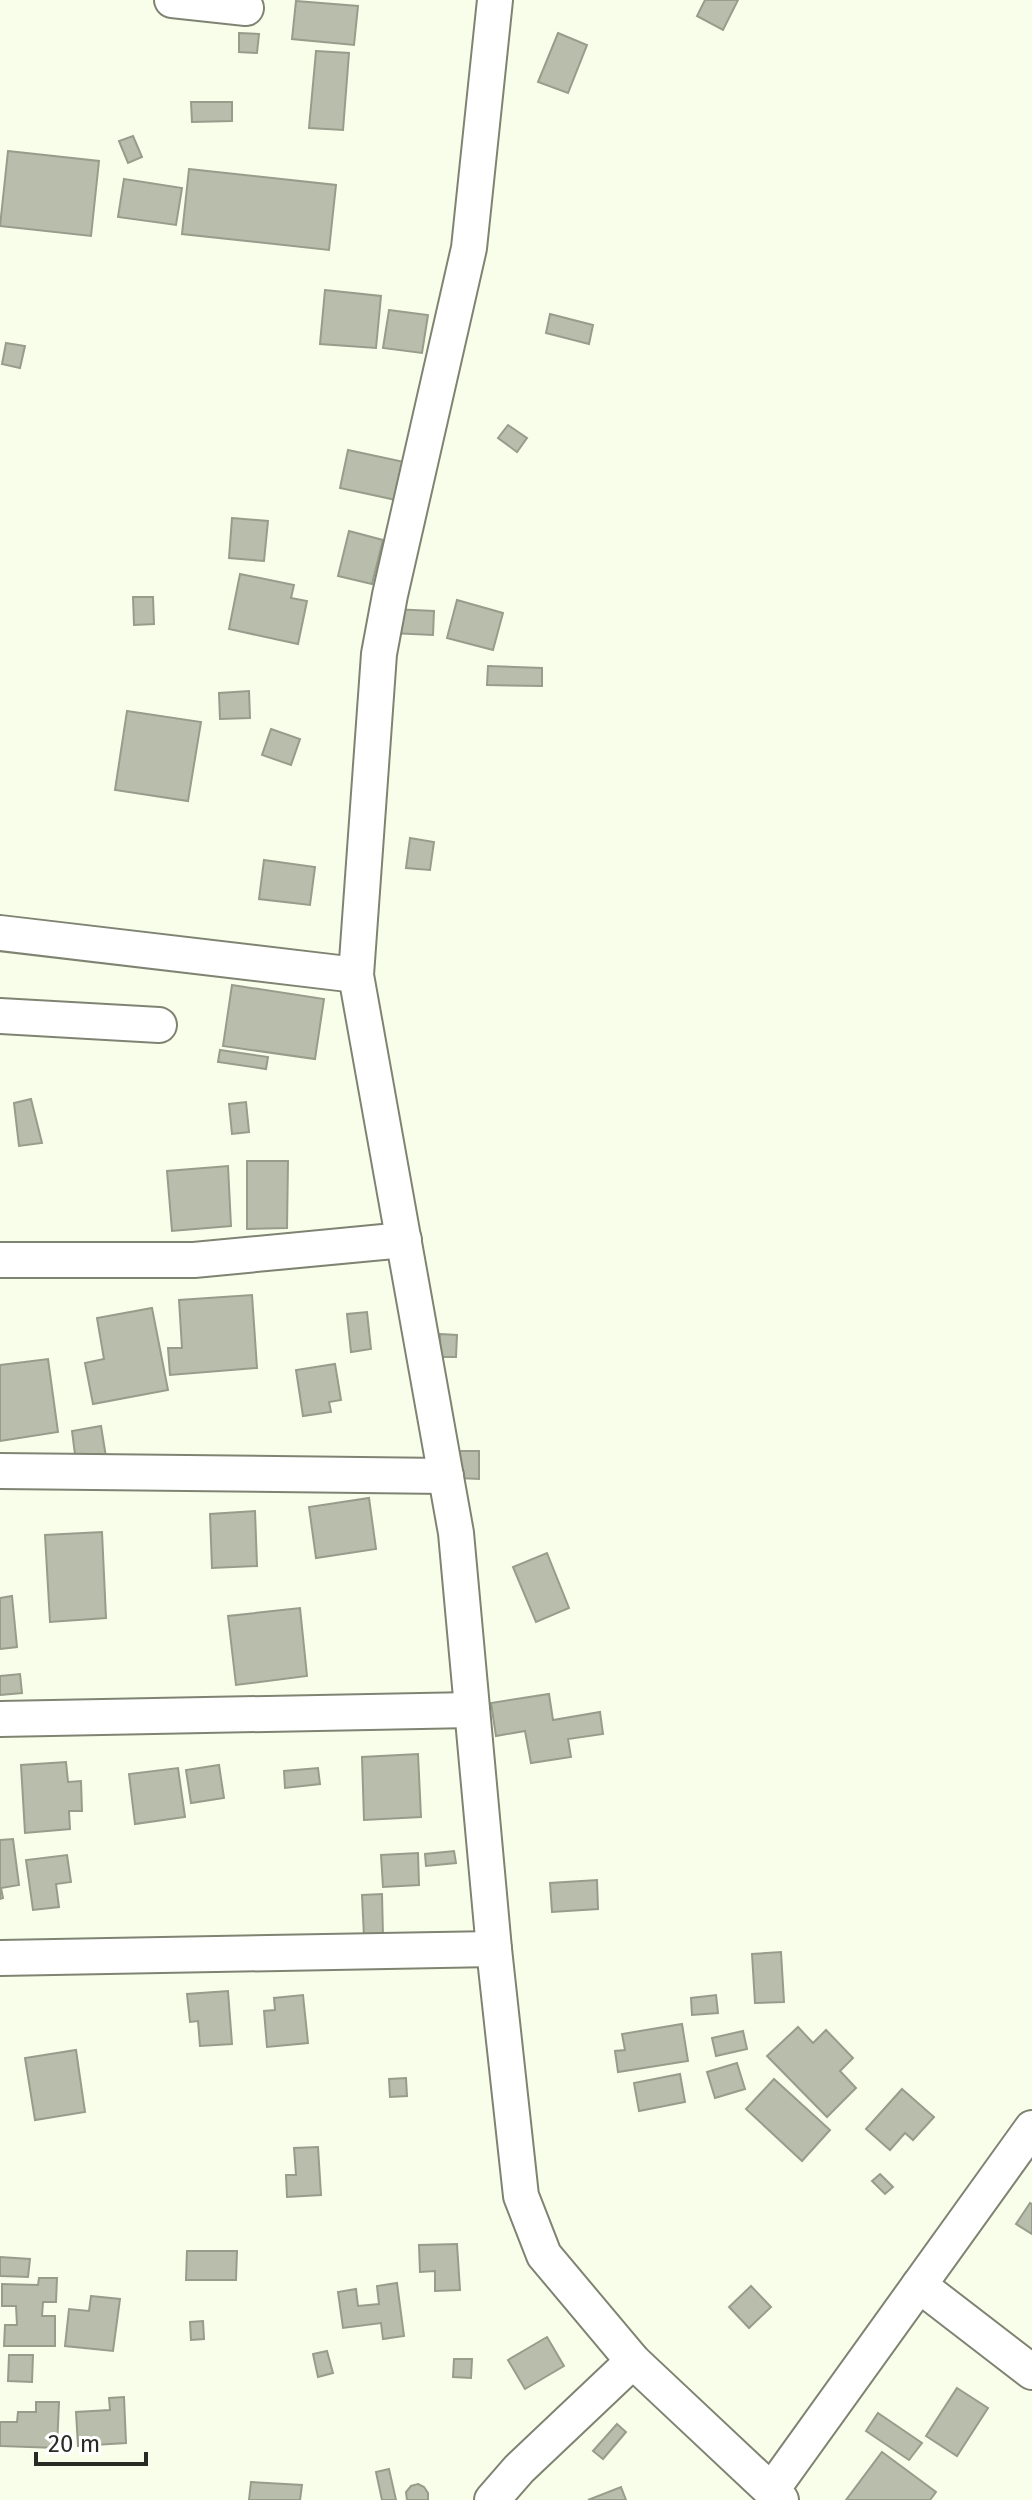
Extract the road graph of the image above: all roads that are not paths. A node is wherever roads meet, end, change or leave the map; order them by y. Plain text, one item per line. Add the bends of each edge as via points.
1 (172, 0) edge
2 (495, 0) edge
3 (246, 8) dead end
4 (0, 933) edge
5 (356, 975) junction
6 (0, 1016) edge
7 (159, 1025) dead end
8 (404, 1240) junction
9 (0, 1260) edge
10 (0, 1471) edge
11 (446, 1476) junction
12 (472, 1710) junction
13 (0, 1719) edge
14 (494, 1949) junction
15 (0, 1958) edge
16 (1032, 2128) edge
17 (919, 2285) junction
18 (633, 2361) junction
19 (1032, 2372) edge
20 (776, 2496) edge
21 (492, 2500) edge

1 - 3 street
2 - 5 street via 469,248 379,654
4 - 5 street
5 - 8 street
6 - 7 street
8 - 9 street via 194,1260
8 - 11 street
10 - 11 street
11 - 12 street
12 - 13 street
12 - 14 street
14 - 15 street
14 - 18 street via 521,2196 544,2255
16 - 17 street
17 - 19 street
17 - 20 street
18 - 20 street
18 - 21 street

